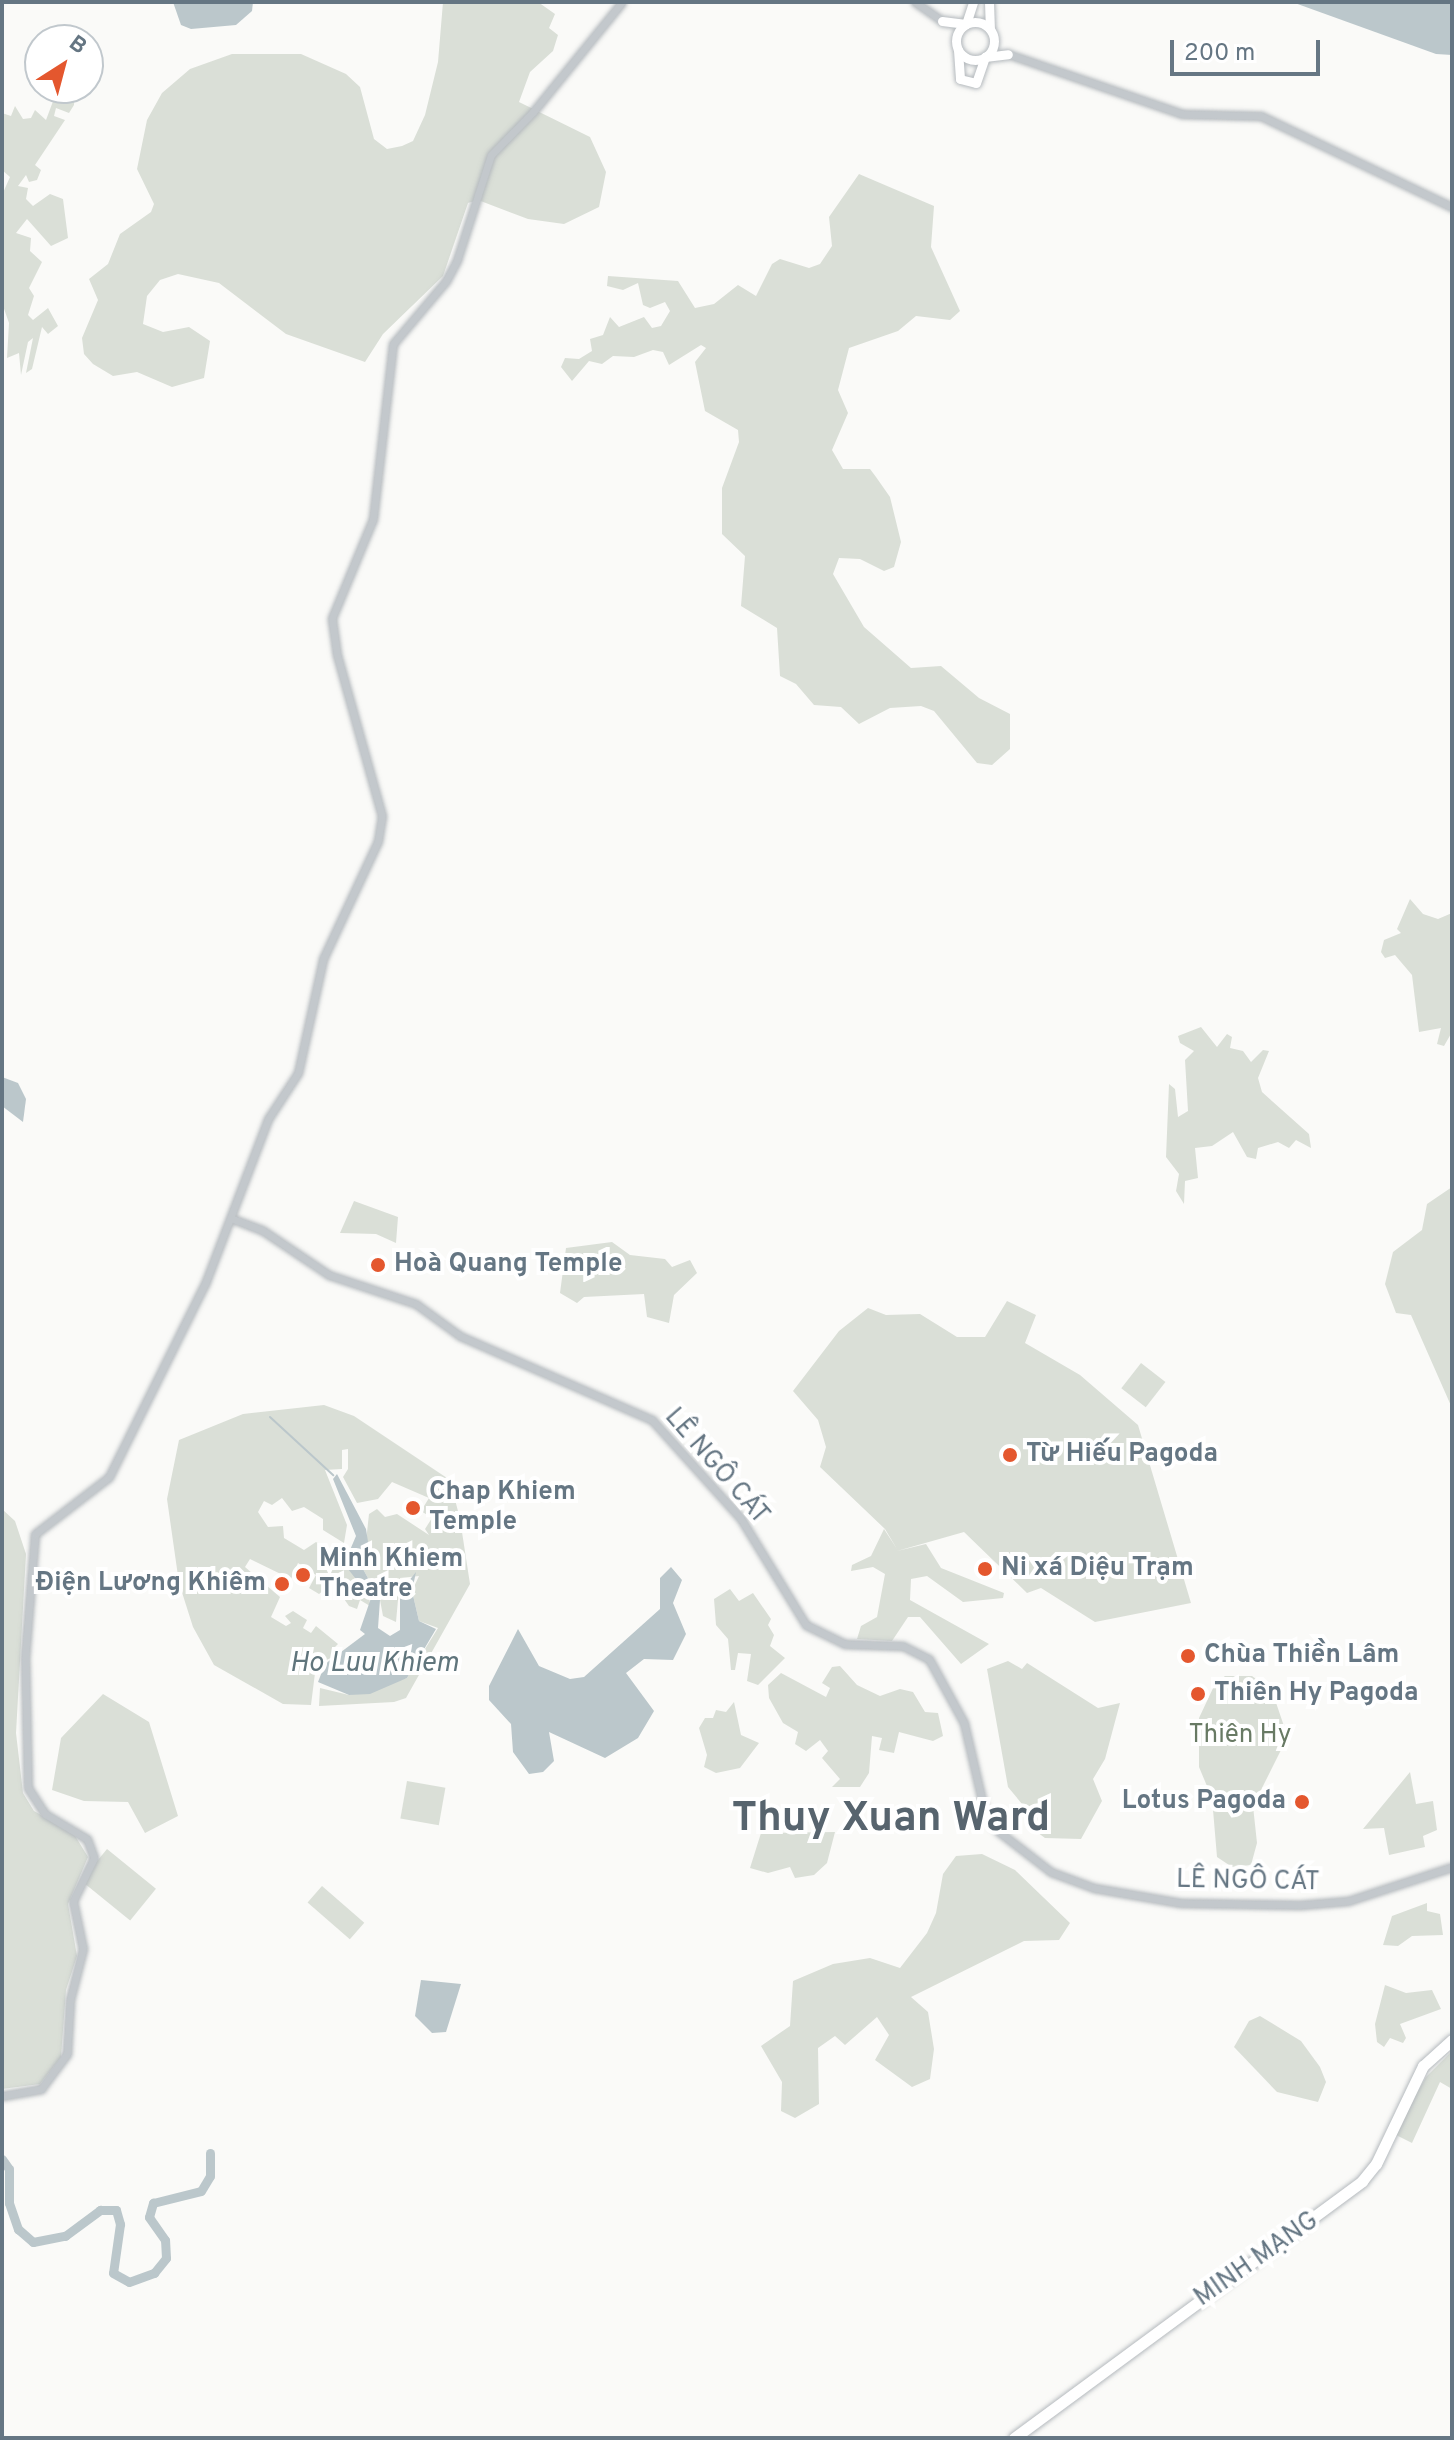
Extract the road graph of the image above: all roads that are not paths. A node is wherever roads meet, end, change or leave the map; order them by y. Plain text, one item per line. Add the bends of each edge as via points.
1 (622, 2) edge
2 (915, 2) edge
3 (973, 4) edge
4 (989, 5) edge
5 (942, 21) junction
6 (966, 24) junction
7 (991, 32) junction
8 (957, 47) junction
9 (1008, 54) junction
10 (985, 57) junction
11 (1452, 207) edge
12 (233, 1219) junction
13 (1452, 1867) edge
14 (1452, 2040) edge
15 (2, 2096) edge
16 (1014, 2438) edge

1 - 12 street via 491,155 457,260 393,344 373,519 332,618 337,655 382,816 378,841 323,959 298,1073 268,1119
2 - 5 street
3 - 6 main road
4 - 7 main road
5 - 6 main road
5 - 8 main road
6 - 7 main road via 979,22
6 - 8 main road
7 - 9 main road
7 - 10 main road via 993,47
8 - 10 main road via 973,60
8 - 10 main road via 960,79 976,83
9 - 10 main road
9 - 11 street via 1182,114 1270,119
12 - 13 street, LÊ NGÔ CÁT via 262,1230 329,1275 416,1304 470,1340 652,1420 741,1519 806,1625 845,1644 903,1646 929,1659 964,1723 985,1813 998,1831 1051,1872 1094,1888 1181,1903 1300,1905 1348,1901
12 - 15 street via 109,1477 35,1534 25,1658 28,1788 45,1814 87,1839 94,1858 73,1901 83,1949 70,2000 67,2054 41,2089
14 - 16 highway, MINH MẠNG via 1423,2066 1376,2164 1362,2181

